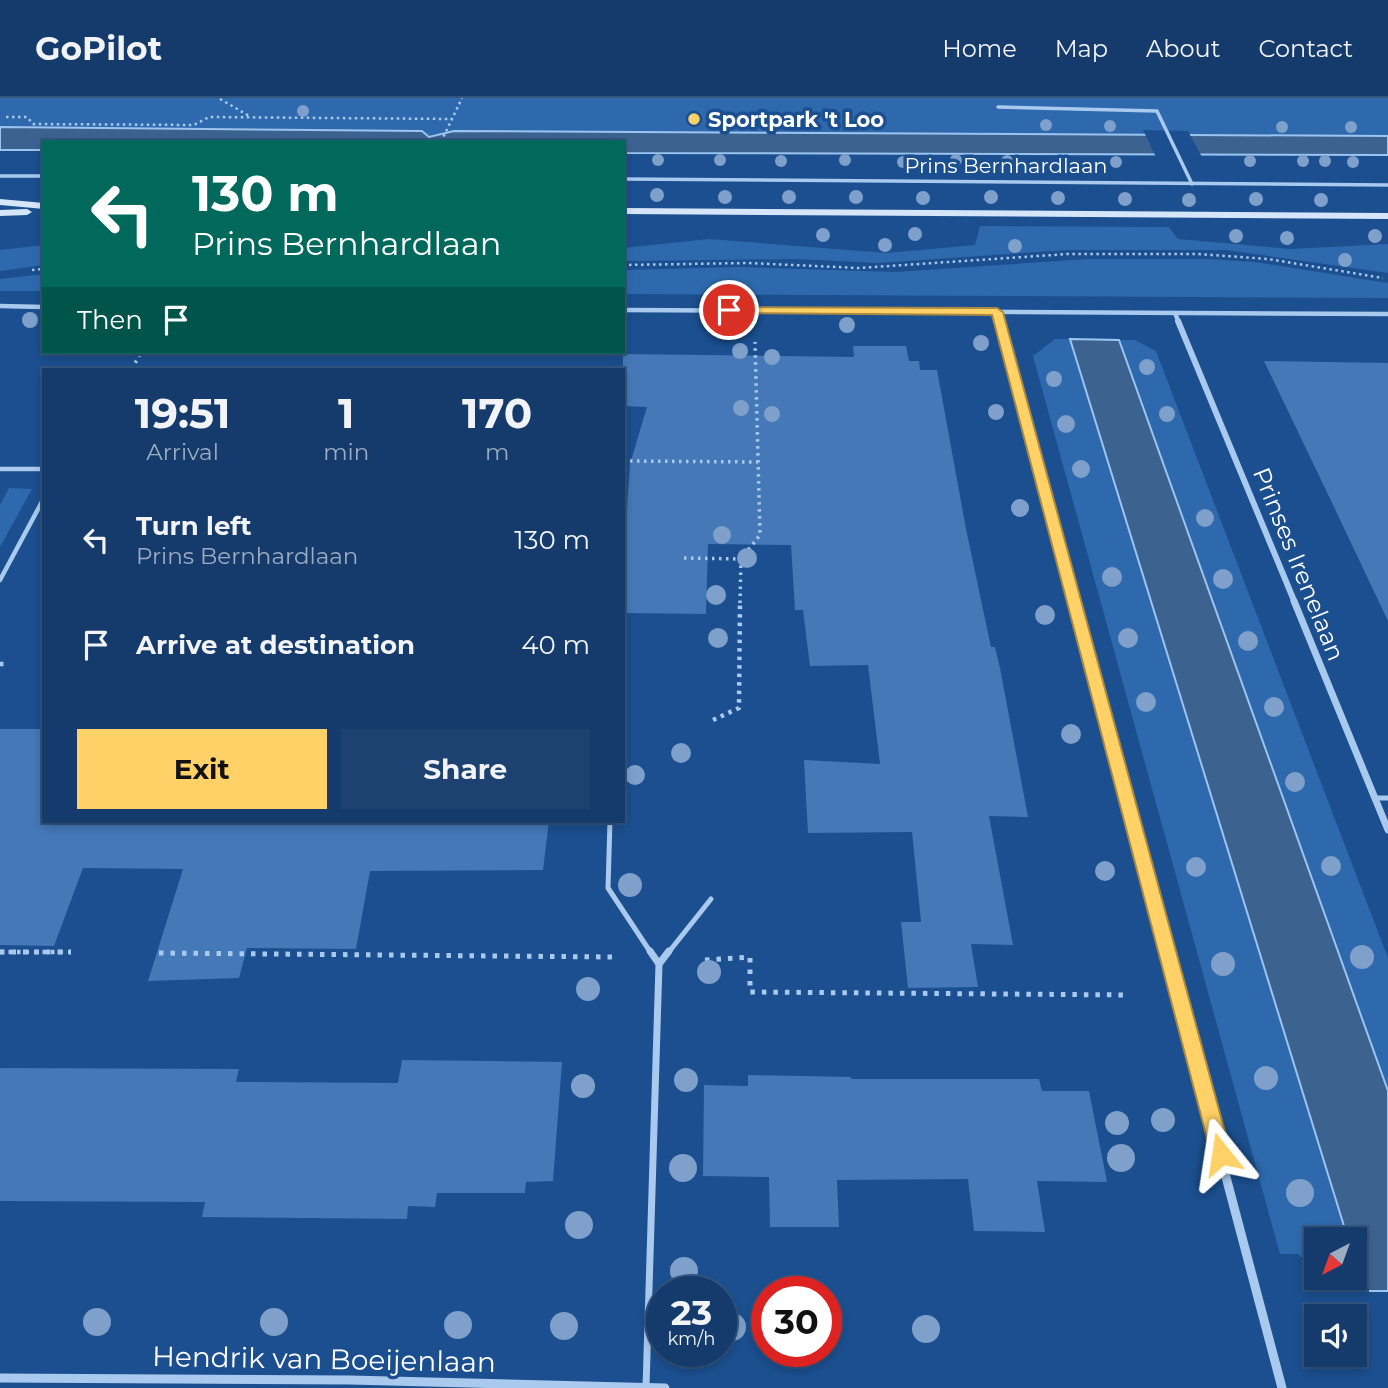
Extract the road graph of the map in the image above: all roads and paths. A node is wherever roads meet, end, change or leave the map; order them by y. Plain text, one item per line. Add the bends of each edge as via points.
1 (462, 98) edge
2 (220, 99) edge
3 (998, 107) dead end
4 (6, 117) dead end
5 (252, 118) junction
6 (451, 120) junction
7 (442, 140) edge
8 (0, 176) edge
9 (42, 176) edge
10 (625, 179) edge
11 (1192, 184) junction
12 (1388, 185) edge
13 (0, 202) edge
14 (42, 208) edge
15 (42, 208) edge
16 (625, 212) edge
17 (0, 213) edge
18 (1388, 216) edge
19 (625, 265) edge
20 (1388, 278) edge
21 (0, 306) edge
22 (42, 307) edge
23 (625, 310) edge
24 (755, 310) junction
25 (997, 312) junction
26 (1175, 313) junction
27 (1388, 314) edge
28 (625, 461) edge
29 (758, 462) junction
30 (0, 469) edge
31 (42, 469) edge
32 (42, 502) edge
33 (684, 558) dead end
34 (741, 559) junction
35 (0, 580) edge
36 (713, 720) dead end
37 (1375, 798) junction
38 (1388, 798) edge
39 (610, 823) edge
40 (1388, 830) edge
41 (711, 899) dead end
42 (0, 951) edge
43 (71, 952) dead end
44 (159, 953) dead end
45 (659, 964) junction
46 (1129, 995) dead end
47 (0, 1378) edge
48 (646, 1387) edge
49 (665, 1388) edge
50 (1282, 1388) edge

1 - 6 path
2 - 5 path
3 - 11 lane via 1157,111
4 - 5 path via 27,117 33,124 194,125 209,117
5 - 6 path
6 - 7 path
8 - 9 lane
10 - 11 lane, Prins Bernhardlaan
11 - 12 lane, Prins Bernhardlaan
13 - 14 main road
15 - 17 main road
16 - 18 main road, Prins Bernhardlaan
19 - 20 path via 748,263 859,268 1068,254 1198,254 1268,259
21 - 22 street
23 - 24 street
24 - 25 street
24 - 29 path
25 - 26 street
25 - 50 street
26 - 27 street
26 - 37 street, Prinses Irenelaan
28 - 29 path
29 - 34 path via 760,535
30 - 31 lane
32 - 35 lane
33 - 34 path
34 - 36 path via 739,708
37 - 38 lane
37 - 40 street, Prinses Irenelaan
39 - 45 lane via 608,888
41 - 45 lane
42 - 43 path
44 - 45 path via 617,957
45 - 46 path via 750,957 750,992
45 - 48 lane
47 - 48 street, Hendrik van Boeijenlaan
48 - 49 street, Hendrik van Boeijenlaan

